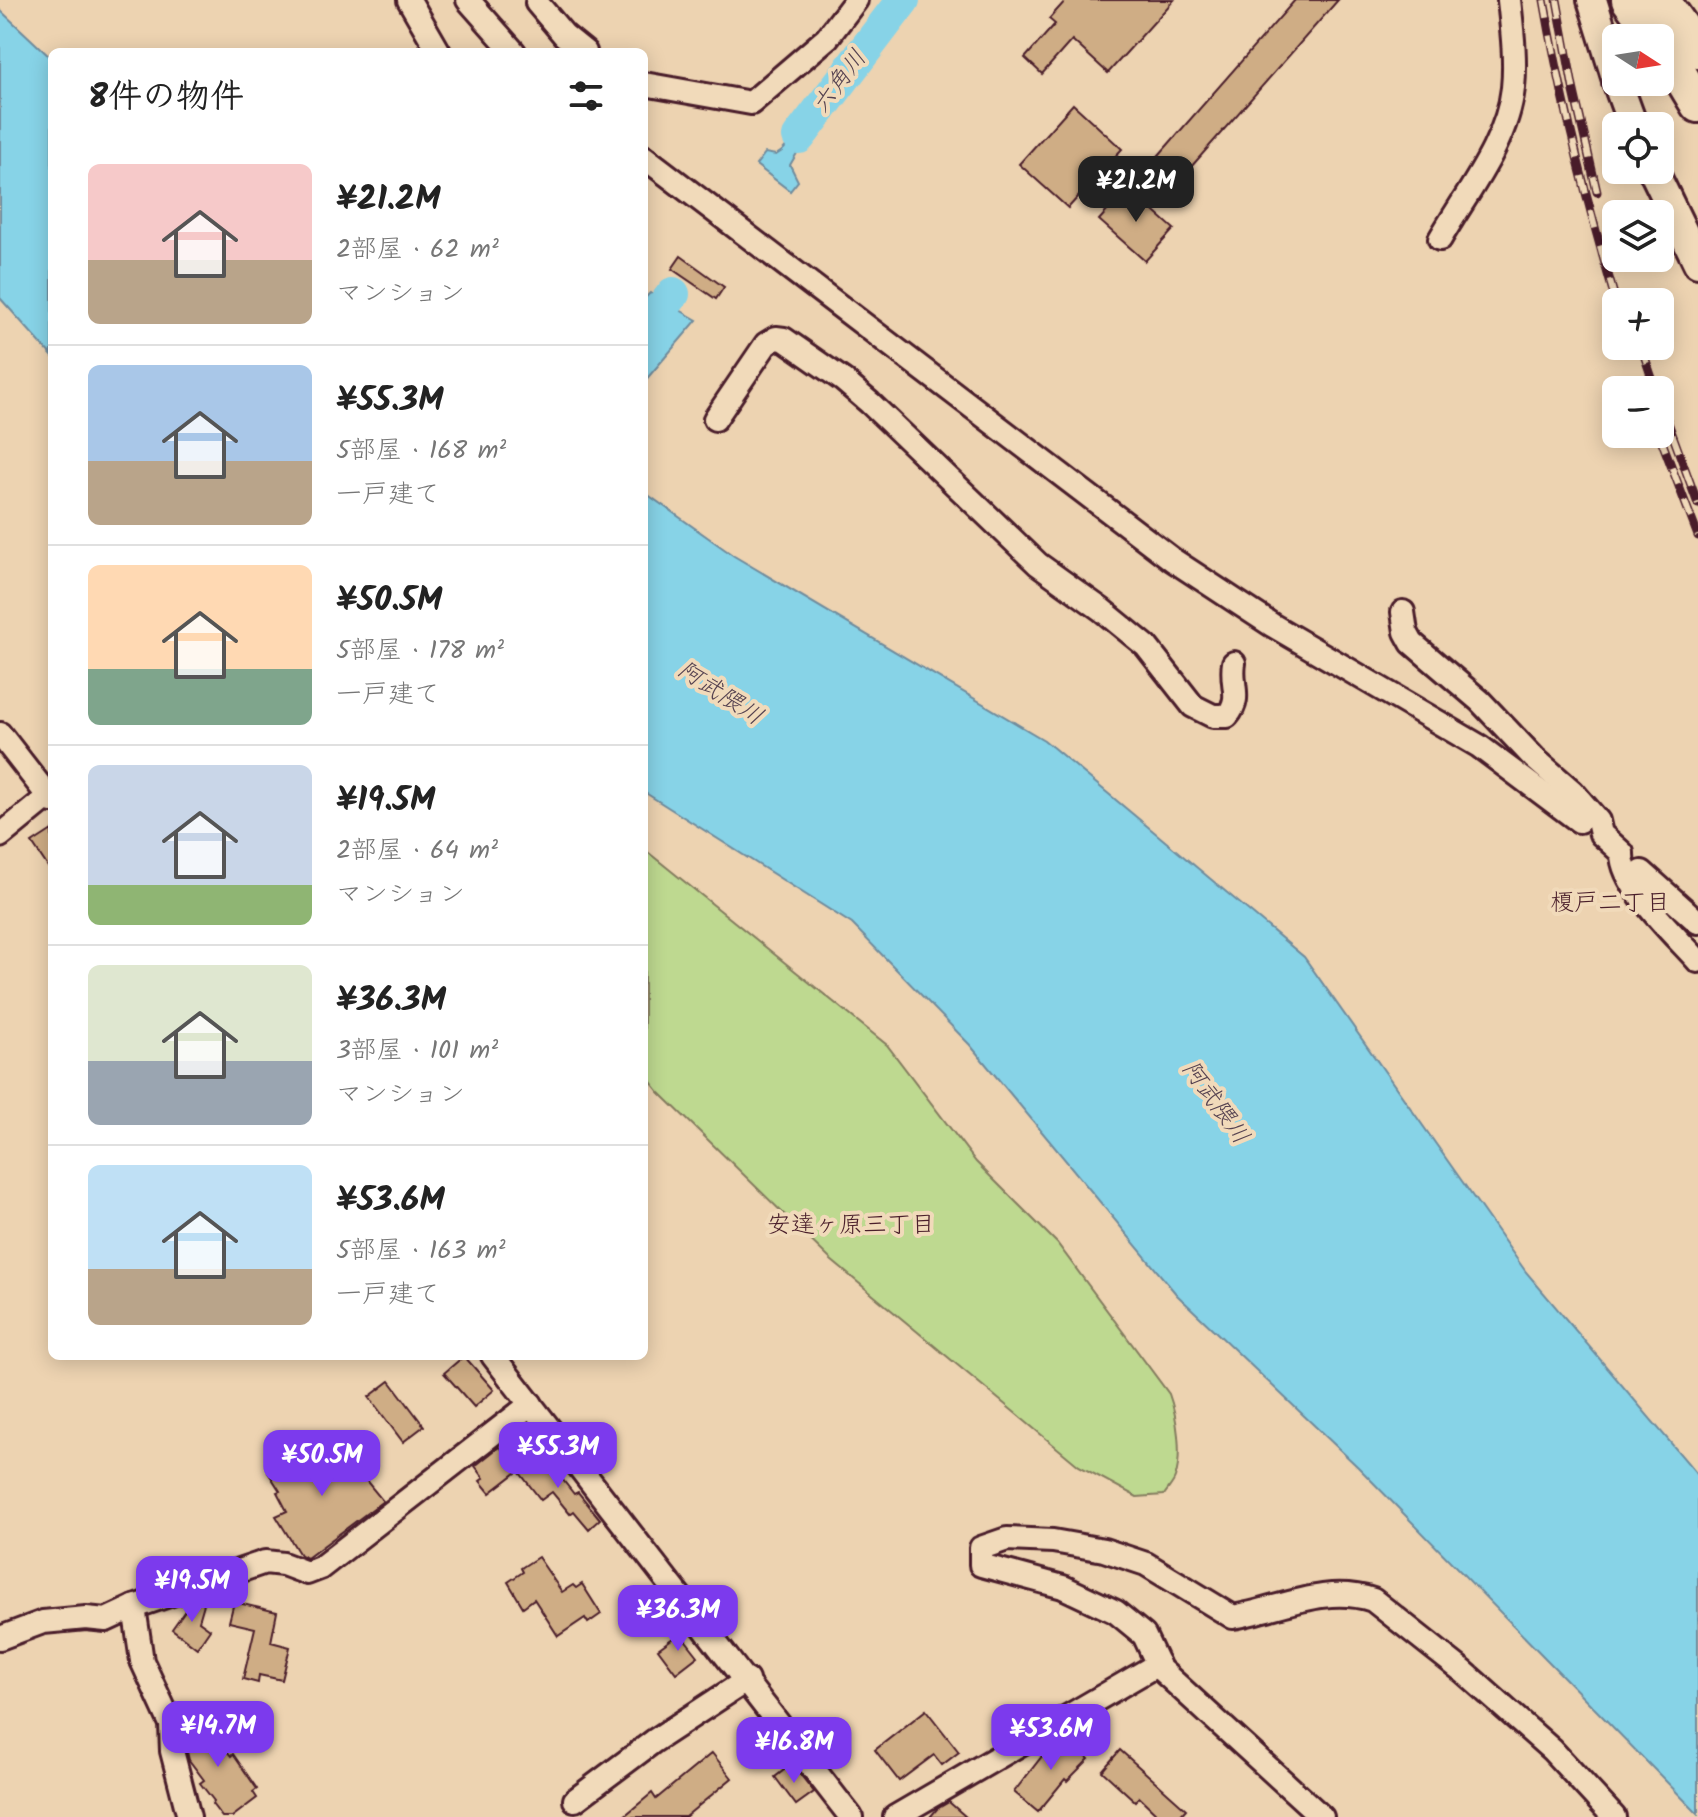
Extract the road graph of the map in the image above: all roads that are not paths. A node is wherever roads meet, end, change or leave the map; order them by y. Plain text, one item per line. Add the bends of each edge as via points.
1 (409, 0) edge
2 (468, 0) edge
3 (856, 0) edge
4 (1509, 0) edge
5 (1592, 0) edge
6 (1629, 0) edge
7 (1662, 0) edge
8 (537, 3) dead end
9 (1646, 24) edge
10 (1602, 32) edge
11 (437, 48) edge
12 (510, 48) edge
13 (580, 48) edge
14 (1698, 51) edge
15 (1674, 66) edge
16 (648, 85) edge
17 (1698, 105) edge
18 (648, 160) edge
19 (1660, 184) edge
20 (1440, 239) dead end
21 (1698, 263) edge
22 (715, 419) dead end
23 (1403, 612) dead end
24 (1234, 663) dead end
25 (0, 734) edge
26 (48, 795) edge
27 (48, 800) edge
28 (1579, 821) dead end
29 (0, 836) edge
30 (1642, 872) dead end
31 (1698, 922) edge
32 (1698, 961) edge
33 (496, 1360) edge
34 (531, 1404) junction
35 (134, 1607) junction
36 (0, 1638) edge
37 (1158, 1664) junction
38 (747, 1680) junction
39 (575, 1800) dead end
40 (189, 1817) edge
41 (851, 1817) edge
42 (895, 1817) edge
43 (1322, 1817) edge
44 (1614, 1817) edge

1 - 11 street
2 - 12 street
3 - 16 street via 827,38 751,103
4 - 20 street via 1509,105 1496,145
5 - 10 main road
6 - 9 highway
7 - 14 highway
8 - 13 street
15 - 17 highway
18 - 28 street via 1173,560 1272,625 1479,746
19 - 21 main road
22 - 24 street via 766,344 784,339 870,403 1038,564 1146,646 1193,706 1227,716 1236,697
23 - 32 street via 1412,643 1480,701 1587,807 1601,834 1622,853 1630,881
25 - 26 street
27 - 29 street
30 - 31 street
33 - 34 street
34 - 35 street via 320,1568 307,1573 265,1562
34 - 38 street
35 - 36 street via 106,1620 43,1622
35 - 40 street via 142,1661 171,1724 172,1751
37 - 42 street
37 - 43 street
37 - 44 street via 1144,1635 1116,1612 1063,1587 981,1565 981,1548 1007,1539 1104,1550 1146,1564 1233,1617 1321,1595 1373,1600 1552,1750
38 - 39 street
38 - 41 street

